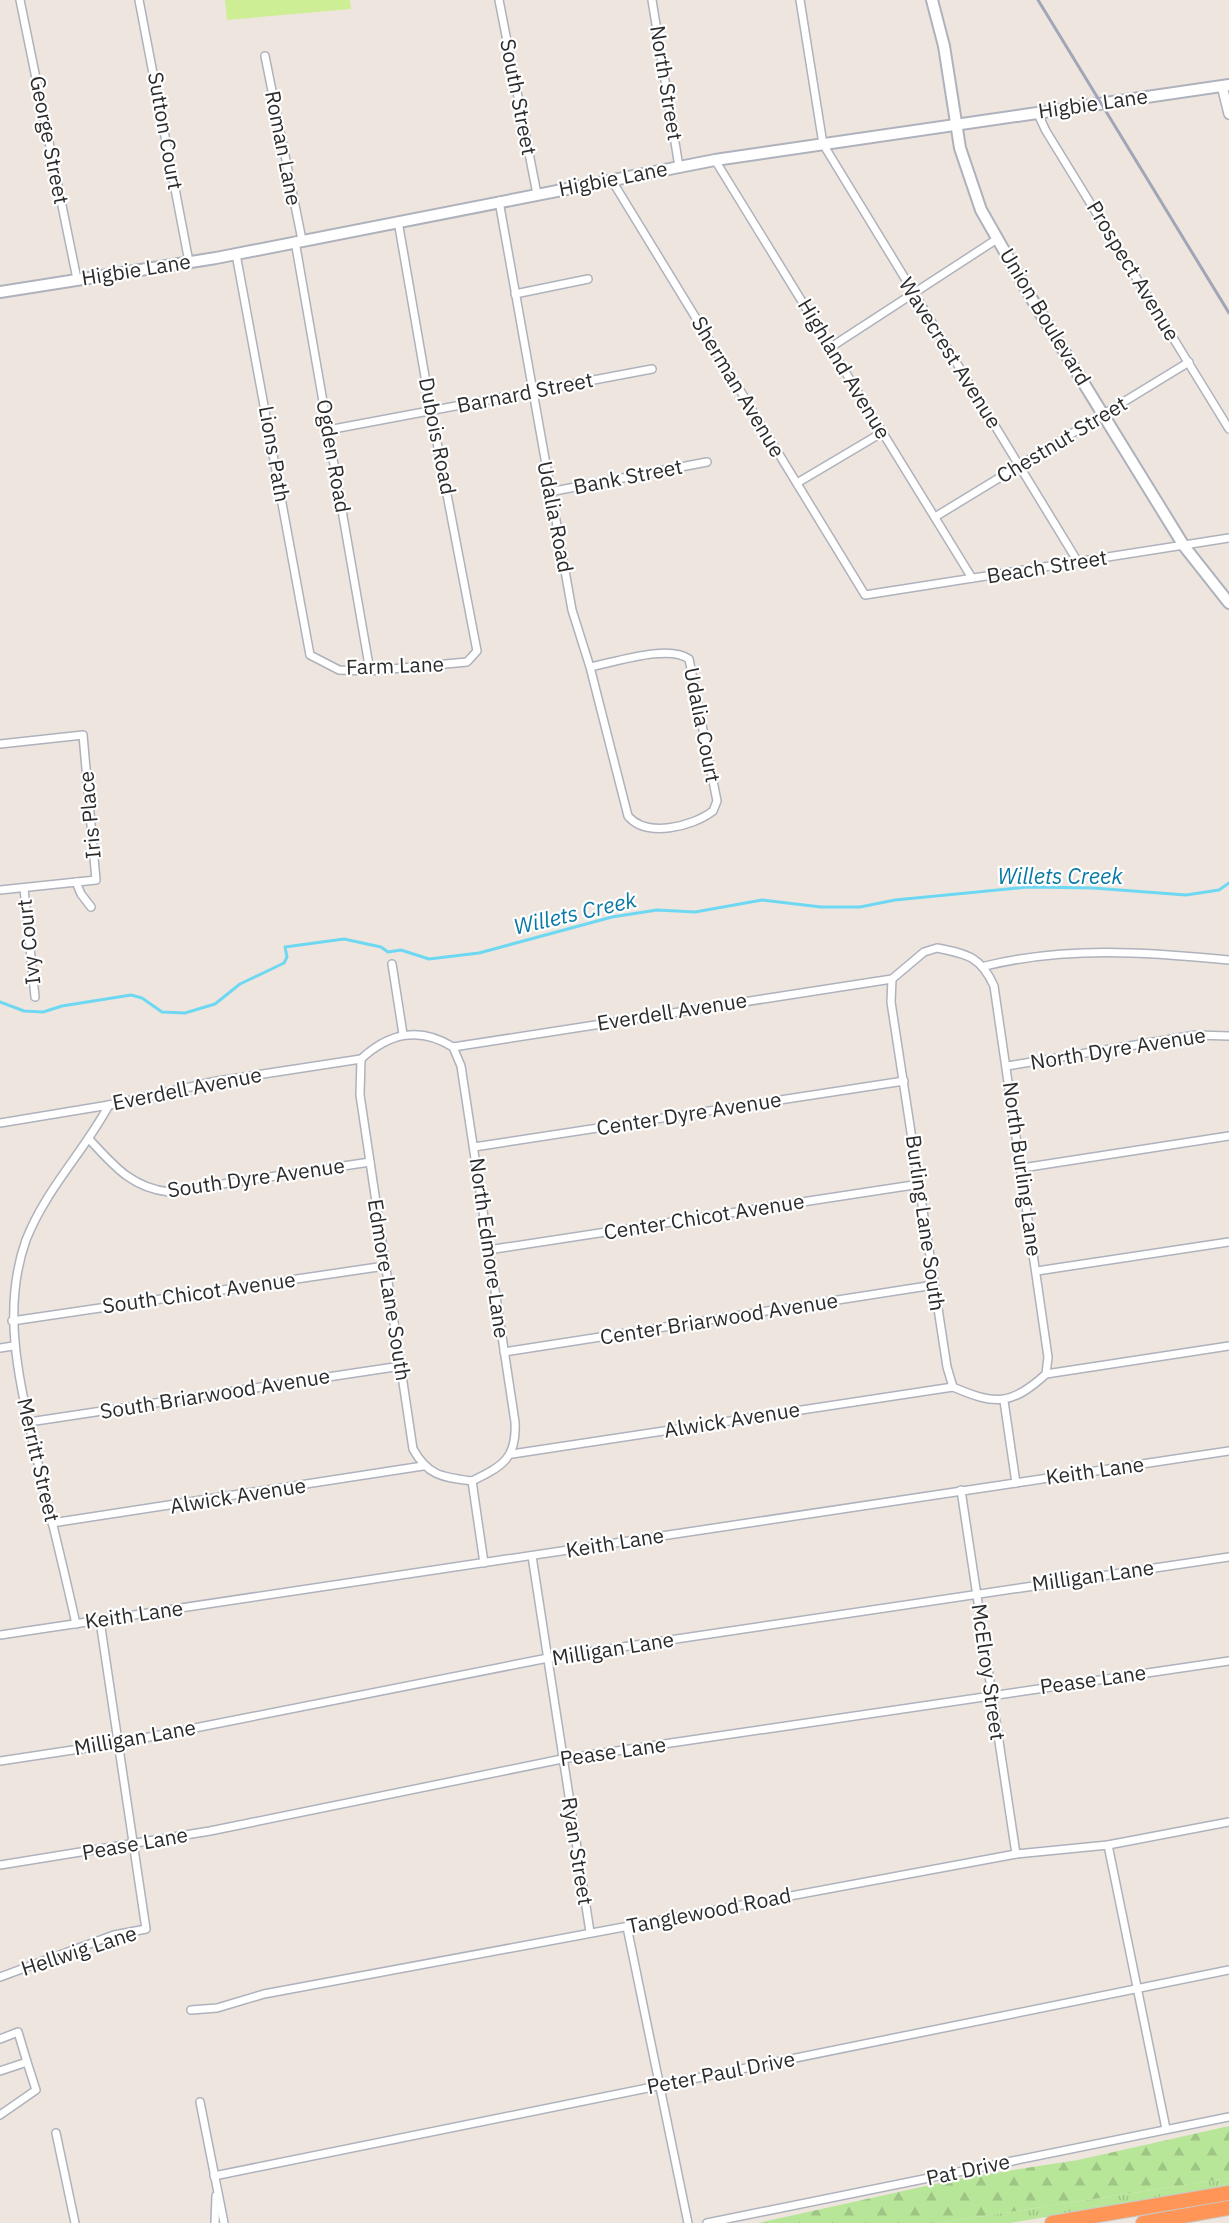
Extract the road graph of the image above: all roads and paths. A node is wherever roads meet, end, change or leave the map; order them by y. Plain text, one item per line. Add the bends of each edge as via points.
1 (20, 0) edge
2 (139, 0) edge
3 (499, 0) edge
4 (652, 0) edge
5 (800, 0) edge
6 (932, 0) edge
7 (265, 56) dead end
8 (1226, 85) edge
9 (1037, 112) junction
10 (1229, 114) edge
11 (956, 124) junction
12 (823, 144) junction
13 (715, 160) junction
14 (679, 166) junction
15 (611, 179) junction
16 (537, 194) junction
17 (499, 201) junction
18 (398, 221) junction
19 (997, 239) junction
20 (299, 241) junction
21 (236, 254) junction
22 (189, 262) junction
23 (77, 279) junction
24 (588, 279) dead end
25 (0, 292) edge
26 (912, 292) junction
27 (515, 294) junction
28 (831, 347) junction
29 (1189, 362) junction
30 (652, 369) dead end
31 (532, 392) junction
32 (431, 411) junction
33 (1104, 415) junction
34 (1229, 429) edge
35 (328, 430) junction
36 (883, 432) junction
37 (707, 462) dead end
38 (1020, 466) junction
39 (797, 483) junction
40 (549, 492) junction
41 (935, 517) junction
42 (1229, 538) edge
43 (1184, 546) junction
44 (1078, 562) junction
45 (972, 578) junction
46 (865, 595) joint
47 (1229, 603) edge
48 (477, 651) joint
49 (310, 655) joint
50 (590, 667) junction
51 (370, 671) junction
52 (0, 744) edge
53 (636, 825) joint
54 (76, 882) junction
55 (24, 888) junction
56 (0, 890) edge
57 (92, 907) dead end
58 (1229, 960) edge
59 (392, 964) dead end
60 (985, 966) junction
61 (892, 979) junction
62 (35, 998) dead end
63 (403, 1034) junction
64 (1229, 1036) edge
65 (453, 1047) junction
66 (361, 1059) junction
67 (1007, 1066) junction
68 (904, 1081) junction
69 (109, 1105) junction
70 (0, 1123) edge
71 (1229, 1136) edge
72 (90, 1140) junction
73 (474, 1147) junction
74 (370, 1162) junction
75 (1022, 1168) junction
76 (920, 1184) junction
77 (1229, 1242) edge
78 (488, 1250) junction
79 (385, 1266) junction
80 (1037, 1270) junction
81 (934, 1285) junction
82 (12, 1321) junction
83 (13, 1346) junction
84 (1229, 1346) edge
85 (0, 1348) edge
86 (504, 1352) junction
87 (401, 1366) junction
88 (1046, 1374) junction
89 (953, 1387) junction
90 (1004, 1401) junction
91 (29, 1422) junction
92 (1229, 1451) edge
93 (512, 1454) junction
94 (423, 1466) junction
95 (472, 1480) junction
96 (1016, 1483) junction
97 (961, 1490) junction
98 (52, 1524) junction
99 (532, 1556) junction
100 (1229, 1557) edge
101 (484, 1563) junction
102 (976, 1593) junction
103 (100, 1621) junction
104 (76, 1623) junction
105 (0, 1635) edge
106 (548, 1658) junction
107 (1229, 1661) edge
108 (991, 1695) junction
109 (119, 1743) junction
110 (562, 1759) junction
111 (0, 1761) edge
112 (1229, 1822) edge
113 (134, 1845) junction
114 (1108, 1845) junction
115 (1016, 1854) junction
116 (0, 1865) edge
117 (627, 1927) junction
118 (590, 1932) junction
119 (1229, 1970) edge
120 (0, 1977) edge
121 (1138, 1989) junction
122 (191, 2010) dead end
123 (0, 2039) edge
124 (27, 2062) junction
125 (0, 2071) edge
126 (660, 2085) junction
127 (200, 2102) dead end
128 (0, 2115) edge
129 (1229, 2117) edge
130 (1166, 2129) junction
131 (56, 2133) dead end
132 (214, 2176) junction
133 (216, 2188) junction
134 (1229, 2193) edge
135 (1229, 2208) edge
136 (75, 2223) edge
137 (215, 2223) edge
138 (224, 2223) edge
139 (688, 2223) edge
140 (707, 2223) edge
141 (1052, 2223) edge
142 (1143, 2223) edge

1 - 23 street, George Street
2 - 22 street, Sutton Court
3 - 16 street, South Street
4 - 14 street, North Street
5 - 12 street
6 - 11 main road, Union Boulevard via 944,46
7 - 20 street, Roman Lane
8 - 9 main road, Higbie Lane
8 - 10 street
9 - 11 main road, Higbie Lane
9 - 29 street, Prospect Avenue
11 - 12 main road, Higbie Lane
11 - 19 main road, Union Boulevard via 969,182
12 - 13 main road, Higbie Lane
12 - 26 street, Wavecrest Avenue
13 - 14 main road, Higbie Lane
13 - 28 street, Highland Avenue
14 - 15 main road, Higbie Lane
15 - 16 main road, Higbie Lane
15 - 39 street, Sherman Avenue
16 - 17 main road, Higbie Lane
17 - 18 main road, Higbie Lane
17 - 27 street, Udalia Road
18 - 20 main road, Higbie Lane
18 - 32 street, Dubois Road
19 - 26 street
19 - 33 main road, Union Boulevard
20 - 21 main road, Higbie Lane
20 - 35 street, Ogden Road
21 - 22 main road, Higbie Lane
21 - 49 street, Lions Path
22 - 23 main road, Higbie Lane
23 - 25 main road, Higbie Lane
24 - 27 street
26 - 28 street
26 - 38 street, Wavecrest Avenue
27 - 31 street, Udalia Road
28 - 36 street, Highland Avenue
29 - 33 street, Chestnut Street
29 - 34 street, Prospect Avenue
30 - 31 street, Barnard Street
31 - 32 street, Barnard Street
31 - 40 street, Udalia Road
32 - 35 street, Barnard Street
32 - 48 street, Dubois Road
33 - 38 street, Chestnut Street
33 - 43 main road, Union Boulevard
35 - 51 street, Ogden Road
36 - 39 street
36 - 41 street, Highland Avenue
37 - 40 street, Bank Street
38 - 41 street, Chestnut Street
38 - 44 street, Wavecrest Avenue
39 - 46 street, Sherman Avenue
40 - 50 street, Udalia Road via 572,610
41 - 45 street, Highland Avenue
42 - 43 street, Beach Street
43 - 44 street, Beach Street
43 - 47 main road, Union Boulevard
44 - 45 street, Beach Street
45 - 46 street, Beach Street
48 - 51 street, Farm Lane via 466,662
49 - 51 street, Farm Lane via 339,670
50 - 53 street, Udalia Road via 628,816
50 - 53 street, Udalia Court via 680,652 689,658 694,672 717,801 713,811 696,821 651,829
52 - 54 street, Iris Place via 83,735 96,880
54 - 55 street
54 - 57 street, Iris Place
55 - 56 street
55 - 62 street, Ivy Court
58 - 60 street via 1139,951 1076,951
59 - 63 street
60 - 61 street via 955,951 938,948 924,952
60 - 67 street, North Burling Lane via 994,986
61 - 65 street, Everdell Avenue
61 - 68 street, Burling Lane South via 891,1002
63 - 65 street via 422,1034
63 - 66 street, Everdell Avenue via 376,1046
64 - 67 street, North Dyre Avenue via 1196,1035
65 - 73 street, North Edmore Lane via 461,1066
66 - 69 street, Everdell Avenue via 217,1081
66 - 74 street, Edmore Lane South via 360,1095
67 - 75 street, North Burling Lane
68 - 73 street, Center Dyre Avenue
68 - 76 street, Burling Lane South
69 - 70 street, Everdell Avenue
69 - 72 street, Merritt Street
71 - 75 street
72 - 74 street, South Dyre Avenue via 128,1178 148,1190 169,1192
72 - 82 street, Merritt Street via 49,1191 34,1220 18,1268
73 - 78 street, North Edmore Lane
74 - 79 street, Edmore Lane South
75 - 80 street, North Burling Lane
76 - 78 street, Center Chicot Avenue
76 - 81 street, Burling Lane South
77 - 80 street
78 - 86 street, North Edmore Lane
79 - 82 street, South Chicot Avenue
79 - 87 street, Edmore Lane South
80 - 88 street, North Burling Lane via 1048,1357
81 - 86 street, Center Briarwood Avenue
81 - 89 street, Burling Lane South
82 - 83 street, Merritt Street
83 - 85 street
83 - 91 street, Merritt Street
84 - 88 street
86 - 93 street, North Edmore Lane via 515,1422
87 - 91 street, South Briarwood Avenue
87 - 94 street, Edmore Lane South via 413,1449
88 - 90 street via 1028,1391
89 - 90 street via 986,1400
89 - 93 street, Alwick Avenue
90 - 96 street
91 - 98 street, Merritt Street
92 - 96 street, Keith Lane
93 - 95 street via 491,1472
94 - 95 street via 447,1477
94 - 98 street, Alwick Avenue
95 - 101 street
96 - 97 street, Keith Lane
97 - 99 street, Keith Lane
97 - 102 street, McElroy Street
98 - 104 street, Merritt Street
99 - 101 street, Keith Lane
99 - 106 street, Ryan Street
100 - 102 street, Milligan Lane
101 - 103 street, Keith Lane
102 - 106 street, Milligan Lane
102 - 108 street, McElroy Street
103 - 104 street, Keith Lane
103 - 109 street
104 - 105 street, Keith Lane
106 - 109 street, Milligan Lane
106 - 110 street, Ryan Street
107 - 108 street, Pease Lane
108 - 110 street, Pease Lane
108 - 115 street, McElroy Street
109 - 111 street, Milligan Lane
109 - 113 street
110 - 113 street, Pease Lane
110 - 118 street, Ryan Street
112 - 114 street, Tanglewood Road
113 - 116 street, Pease Lane
113 - 120 street, Hellwig Lane via 146,1929 114,1935
114 - 115 street, Tanglewood Road
114 - 121 street
115 - 117 street, Tanglewood Road
117 - 118 street, Tanglewood Road
117 - 126 street
118 - 122 street, Tanglewood Road via 264,1994 217,2008
119 - 121 street, Peter Paul Drive
121 - 126 street, Peter Paul Drive
121 - 130 street
123 - 124 street via 18,2032
124 - 125 street
124 - 128 street via 36,2090
126 - 132 street, Peter Paul Drive
126 - 139 street
127 - 132 street
129 - 130 street, Pat Drive
130 - 140 street, Pat Drive
131 - 136 street
132 - 133 street
133 - 137 street
133 - 138 street
134 - 141 highway
135 - 142 highway

